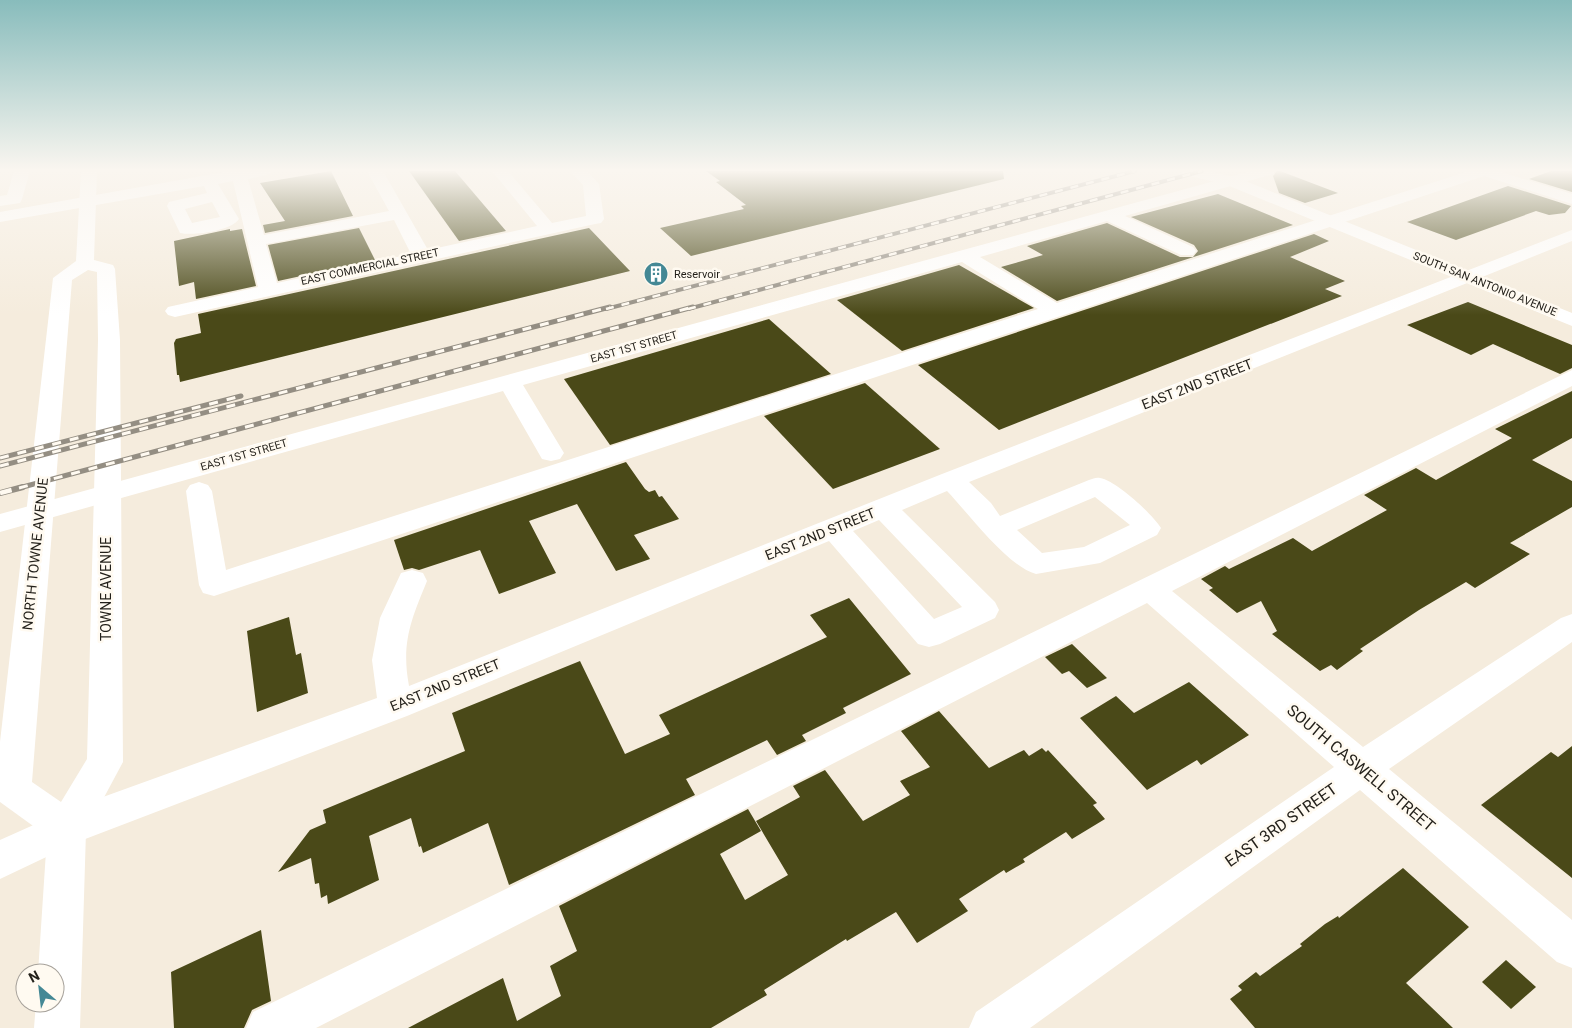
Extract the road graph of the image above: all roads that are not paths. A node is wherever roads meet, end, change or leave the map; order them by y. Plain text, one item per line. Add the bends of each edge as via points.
1 (87, 219) edge
2 (251, 219) edge
3 (374, 219) edge
4 (403, 219) edge
5 (540, 219) edge
6 (595, 219) edge
7 (1095, 219) edge
8 (1118, 219) edge
9 (1325, 219) edge
10 (1336, 219) edge
11 (1330, 221) junction
12 (548, 229) junction
13 (1572, 235) edge
14 (269, 239) dead end
15 (1187, 251) dead end
16 (964, 255) junction
17 (422, 256) junction
18 (85, 263) junction
19 (1469, 277) junction
20 (269, 290) junction
21 (175, 310) dead end
22 (1054, 310) junction
23 (1572, 320) edge
24 (1572, 377) edge
25 (510, 382) junction
26 (551, 453) dead end
27 (951, 480) junction
28 (199, 491) dead end
29 (884, 508) junction
30 (0, 523) edge
31 (834, 528) junction
32 (996, 528) dead end
33 (412, 581) dead end
34 (1150, 589) junction
35 (1572, 626) edge
36 (395, 706) junction
37 (1361, 768) junction
38 (67, 828) junction
39 (0, 842) edge
40 (0, 860) edge
41 (1572, 946) edge
42 (57, 1028) edge
43 (269, 1028) edge
44 (992, 1028) edge

1 - 18 street
2 - 20 street
3 - 14 street
4 - 17 street
5 - 12 street
6 - 12 street, EAST COMMERCIAL STREET
7 - 16 street, EAST 1ST STREET
8 - 15 street
9 - 11 street, SOUTH SAN ANTONIO AVENUE
10 - 11 street
11 - 19 street, SOUTH SAN ANTONIO AVENUE
11 - 22 street
12 - 17 street, EAST COMMERCIAL STREET
13 - 19 street, EAST 2ND STREET
16 - 22 street
16 - 25 street, EAST 1ST STREET
17 - 20 street, EAST COMMERCIAL STREET
18 - 38 street, TOWNE AVENUE via 106,269 109,340 105,762
18 - 38 street, NORTH TOWNE AVENUE via 63,278 13,790
19 - 23 street, SOUTH SAN ANTONIO AVENUE
19 - 27 street, EAST 2ND STREET
20 - 21 street, EAST COMMERCIAL STREET
22 - 28 street via 214,585
24 - 34 street
25 - 26 street
25 - 30 street, EAST 1ST STREET
27 - 29 street, EAST 2ND STREET
27 - 32 street
29 - 31 street, EAST 2ND STREET
29 - 31 street via 984,610 929,635
31 - 36 street, EAST 2ND STREET
33 - 36 street via 396,618 388,660
34 - 37 street, SOUTH CASWELL STREET
34 - 43 street
35 - 37 street, EAST 3RD STREET
36 - 38 street, EAST 2ND STREET
37 - 41 street, SOUTH CASWELL STREET
37 - 44 street, EAST 3RD STREET
38 - 39 street
38 - 40 street
38 - 42 street

